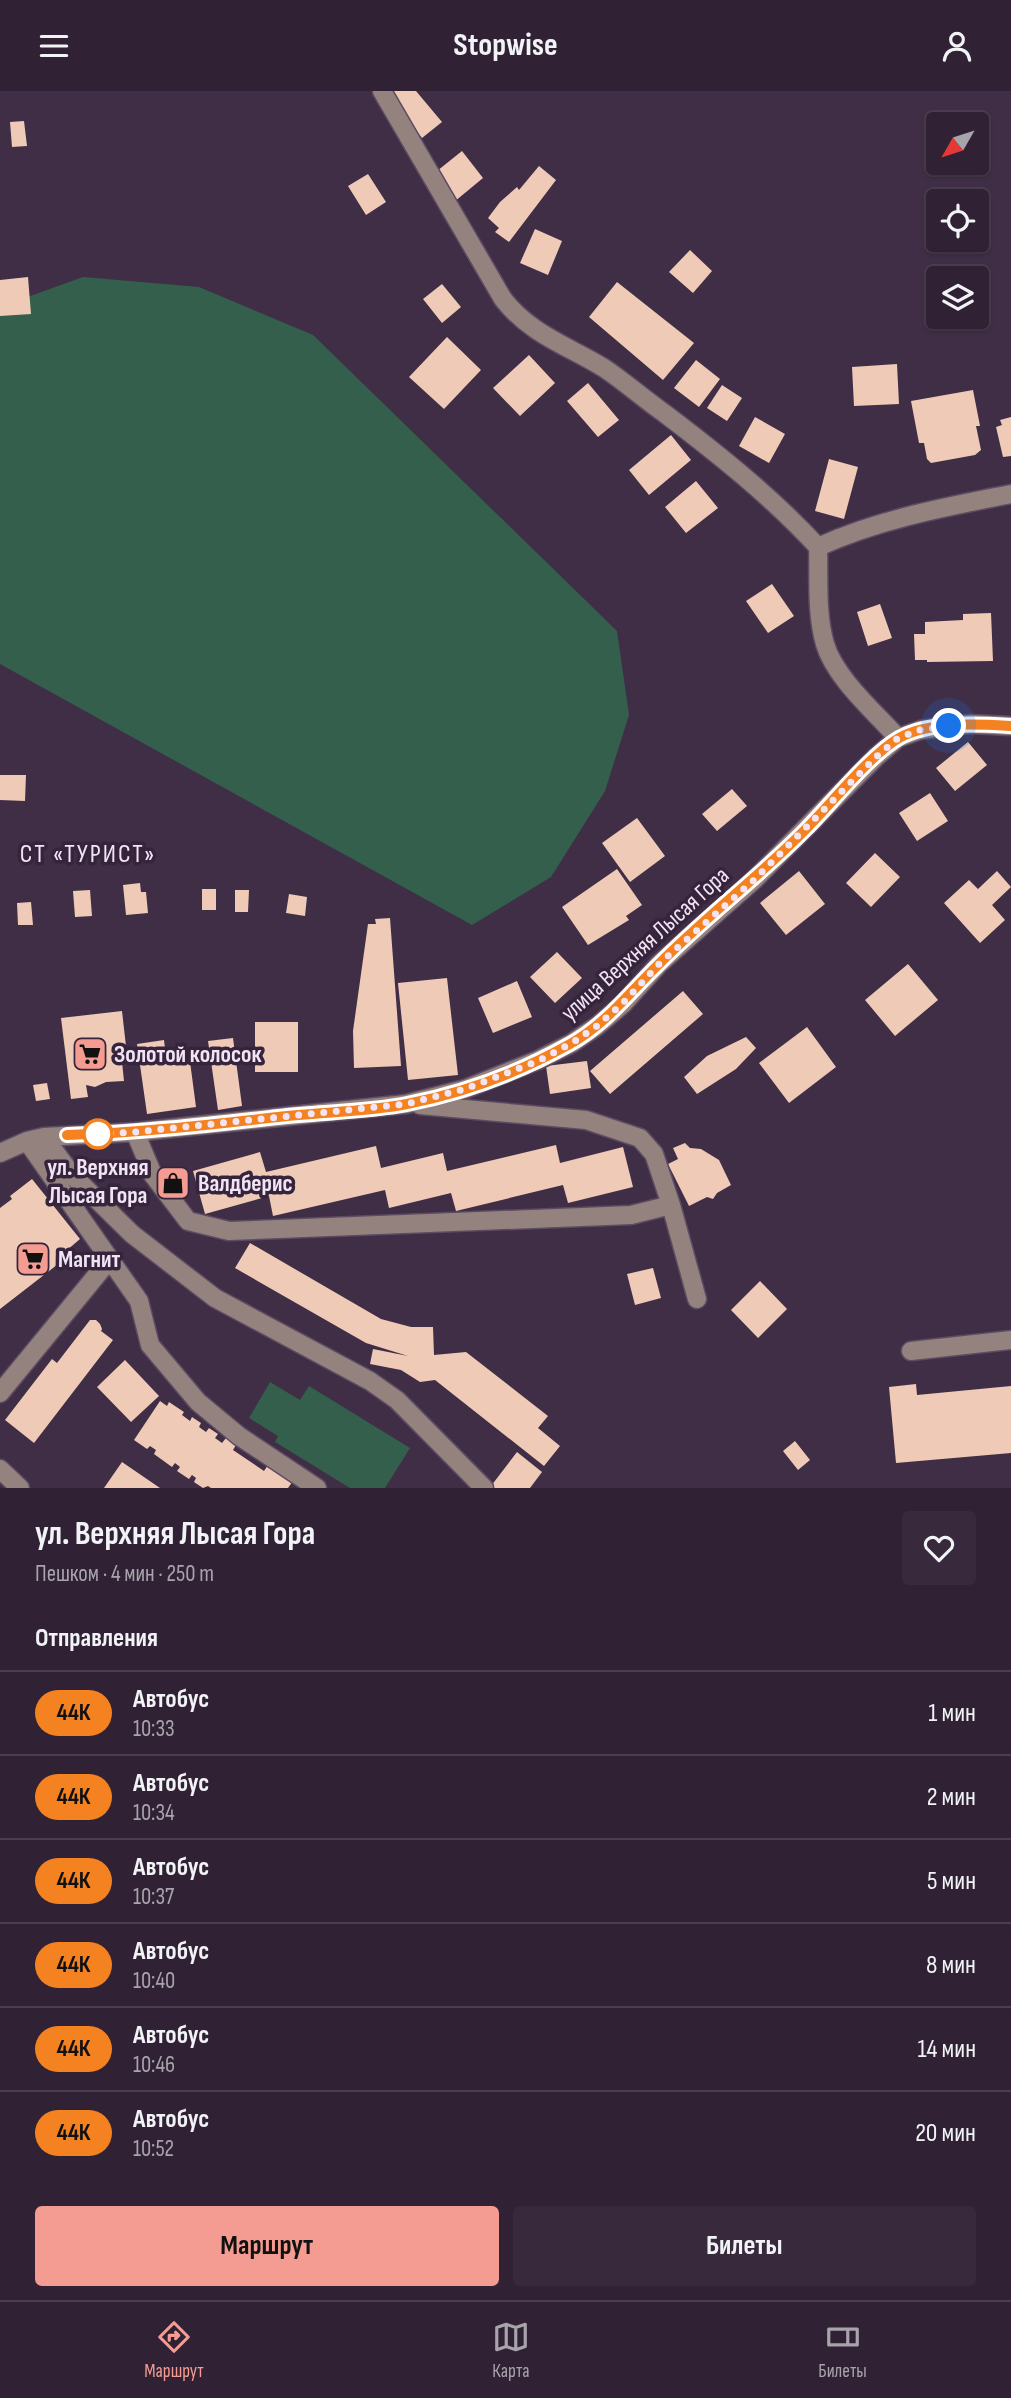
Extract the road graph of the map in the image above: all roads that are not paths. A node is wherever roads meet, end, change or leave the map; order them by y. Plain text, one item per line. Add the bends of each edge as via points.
1 (383, 91) edge
2 (1011, 494) edge
3 (818, 547) junction
4 (1011, 726) edge
5 (898, 738) junction
6 (406, 1104) junction
7 (135, 1132) junction
8 (35, 1139) junction
9 (0, 1153) edge
10 (671, 1205) junction
11 (110, 1259) junction
12 (697, 1299) dead end
13 (1011, 1340) edge
14 (911, 1351) dead end
15 (0, 1393) edge
16 (0, 1469) edge
17 (20, 1488) edge
18 (317, 1488) edge
19 (484, 1488) edge

1 - 3 street via 515,314 543,336 604,368 695,437 787,513
2 - 3 street via 922,512
3 - 5 street via 820,621 826,646 837,668
4 - 5 street, улица Верхняя Лысая Гора via 949,726
5 - 6 street, улица Верхняя Лысая Гора via 597,1026 538,1061 465,1089
6 - 7 street, улица Верхняя Лысая Гора
6 - 10 street via 586,1120 640,1138 654,1154
7 - 8 street, улица Верхняя Лысая Гора
7 - 10 street via 153,1175 188,1221 229,1231 631,1216
8 - 9 street, улица Верхняя Лысая Гора
8 - 11 street
8 - 19 street via 132,1234 215,1298 397,1400
10 - 12 street
11 - 15 street
11 - 18 street via 139,1301 150,1346 198,1402 239,1436
13 - 14 street
16 - 17 street

